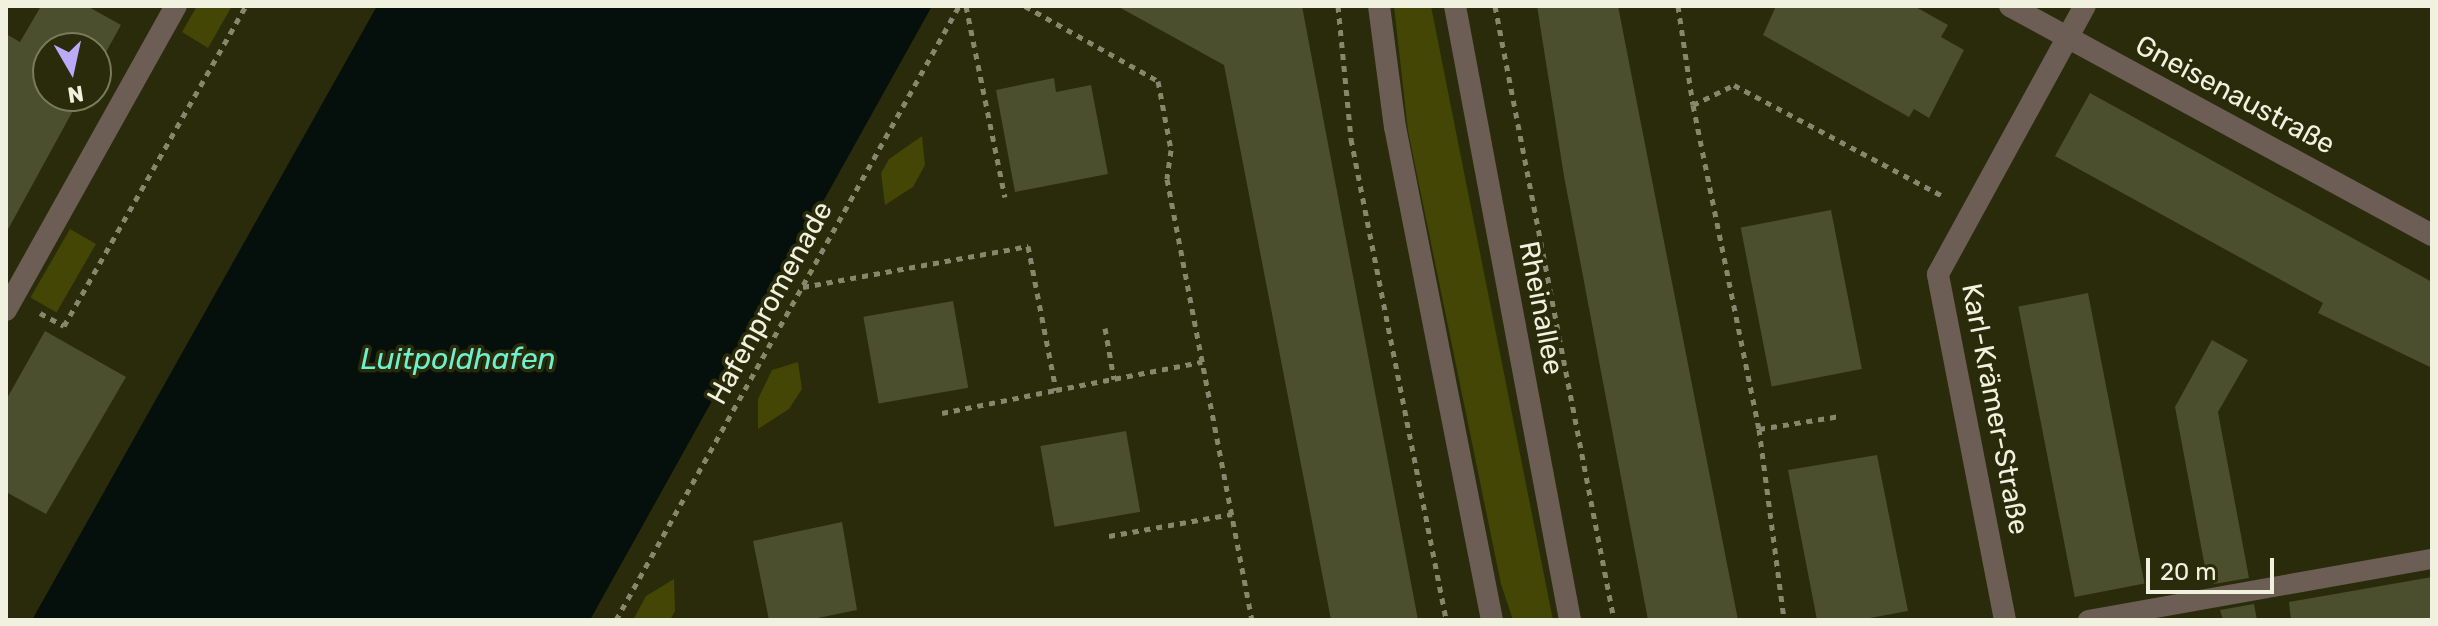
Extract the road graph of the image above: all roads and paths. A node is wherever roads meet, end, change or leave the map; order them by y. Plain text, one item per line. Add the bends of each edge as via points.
1 (176, 6) edge
2 (246, 6) edge
3 (959, 6) edge
4 (966, 6) edge
5 (1025, 6) edge
6 (1338, 6) edge
7 (1379, 6) edge
8 (1455, 6) edge
9 (1495, 6) edge
10 (1678, 6) edge
11 (2010, 6) edge
12 (2085, 6) edge
13 (2067, 37) junction
14 (1693, 105) junction
15 (1005, 197) dead end
16 (1971, 211) junction
17 (2432, 235) edge
18 (802, 287) junction
19 (9, 304) edge
20 (1105, 328) dead end
21 (1202, 362) junction
22 (1114, 379) junction
23 (1056, 390) junction
24 (942, 413) dead end
25 (1840, 416) dead end
26 (1759, 429) junction
27 (1232, 514) junction
28 (1109, 536) dead end
29 (2432, 559) edge
30 (616, 620) edge
31 (1252, 620) edge
32 (1446, 620) edge
33 (1492, 620) edge
34 (1570, 620) edge
35 (1614, 620) edge
36 (1784, 620) edge
37 (2005, 620) edge
38 (2088, 620) edge

1 - 19 street
2 - 19 path via 64,326
3 - 18 path, Hafenpromenade
4 - 15 path
5 - 21 path via 1158,81 1171,150 1167,179
6 - 32 path via 1351,139
7 - 33 street via 1395,127
8 - 34 street, Rheinallee
9 - 35 path
10 - 14 path
11 - 13 street, Gneisenaustraße
12 - 13 street, Karl-Krämer-Straße
13 - 16 street, Karl-Krämer-Straße
13 - 17 street, Gneisenaustraße
14 - 16 path via 1734,85
14 - 26 path
16 - 37 street, Karl-Krämer-Straße via 1938,274
18 - 23 path via 1028,246
18 - 30 path, Hafenpromenade
20 - 22 path
21 - 22 path
21 - 27 path
22 - 23 path
23 - 24 path
25 - 26 path
26 - 36 path
27 - 28 path
27 - 31 path
29 - 38 lane

